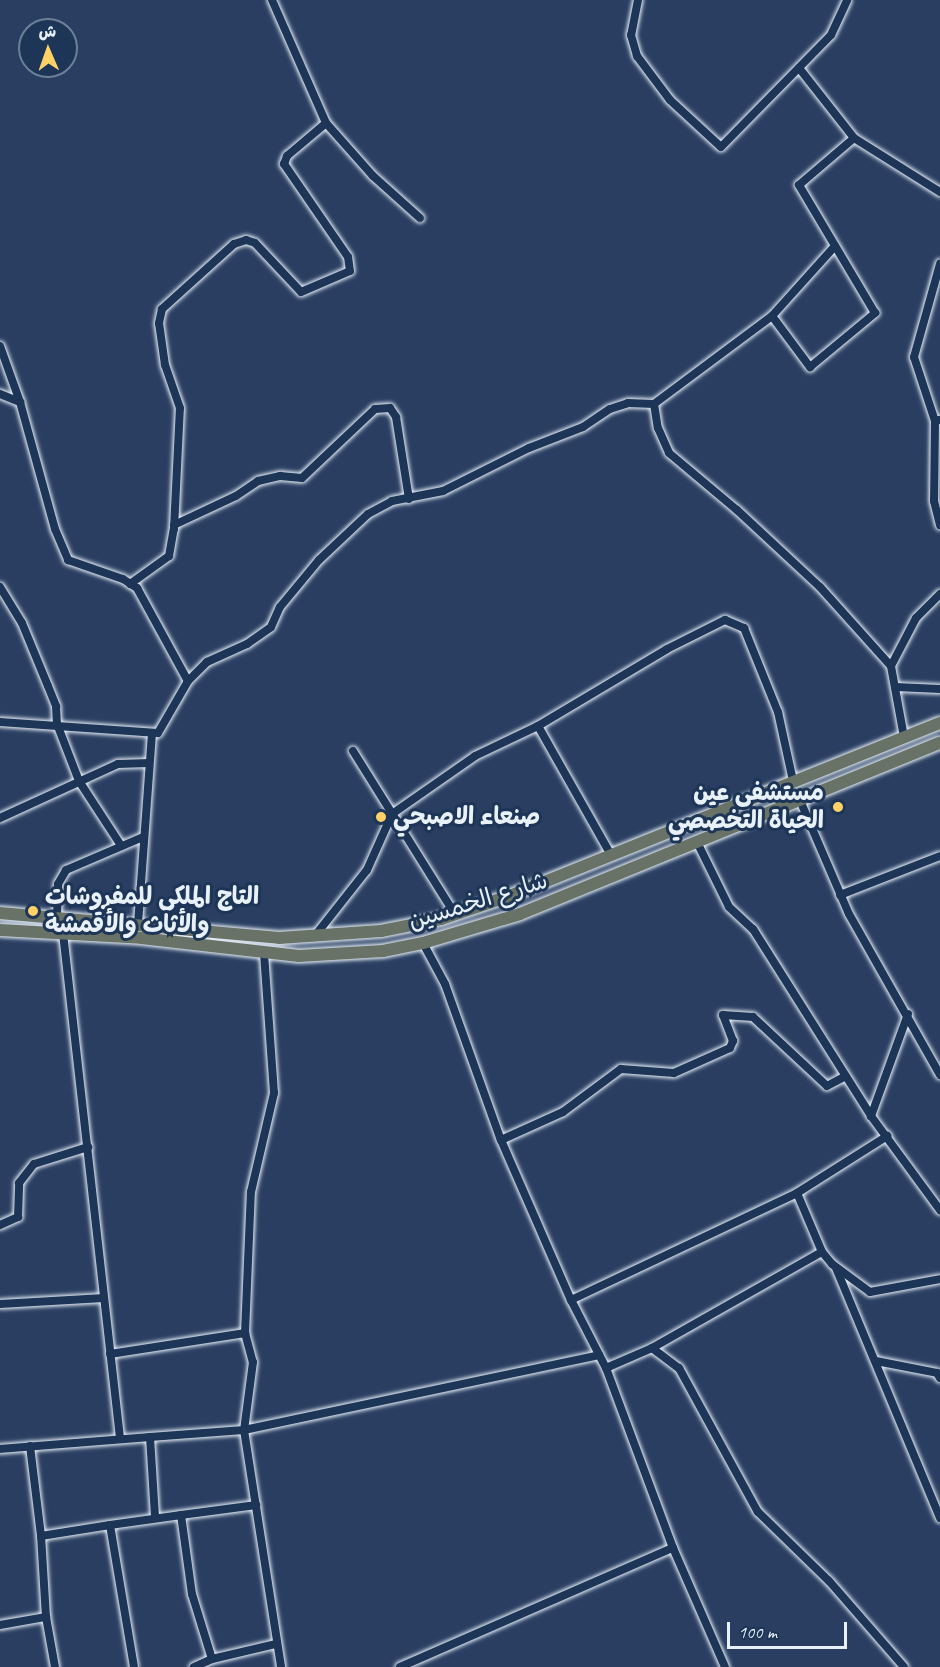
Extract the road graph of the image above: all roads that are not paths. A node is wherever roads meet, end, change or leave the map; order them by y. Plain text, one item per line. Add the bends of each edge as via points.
1 (272, 0) edge
2 (638, 0) edge
3 (847, 0) edge
4 (799, 68) junction
5 (326, 123) junction
6 (854, 138) junction
7 (940, 192) edge
8 (420, 218) dead end
9 (835, 246) junction
10 (940, 264) edge
11 (938, 291) edge
12 (772, 316) junction
13 (0, 346) edge
14 (0, 394) edge
15 (20, 402) junction
16 (654, 404) junction
17 (938, 420) edge
18 (409, 499) junction
19 (174, 525) junction
20 (940, 525) edge
21 (130, 584) junction
22 (0, 586) edge
23 (940, 594) edge
24 (891, 666) junction
25 (188, 681) junction
26 (896, 687) junction
27 (940, 689) edge
28 (0, 722) edge
29 (940, 723) edge
30 (57, 724) junction
31 (538, 726) junction
32 (152, 734) junction
33 (904, 737) junction
34 (940, 743) edge
35 (352, 751) dead end
36 (149, 763) junction
37 (79, 781) junction
38 (793, 781) junction
39 (799, 798) junction
40 (726, 807) junction
41 (392, 814) junction
42 (0, 818) edge
43 (735, 824) junction
44 (143, 837) junction
45 (697, 842) junction
46 (120, 844) junction
47 (610, 855) junction
48 (940, 856) edge
49 (840, 895) junction
50 (0, 913) edge
51 (455, 914) junction
52 (57, 916) junction
53 (138, 924) junction
54 (0, 930) edge
55 (381, 931) junction
56 (63, 933) junction
57 (313, 938) junction
58 (423, 943) junction
59 (383, 951) junction
60 (264, 954) junction
61 (909, 1014) junction
62 (940, 1075) edge
63 (846, 1076) junction
64 (872, 1116) junction
65 (887, 1136) junction
66 (501, 1140) junction
67 (88, 1147) junction
68 (796, 1193) junction
69 (940, 1209) edge
70 (0, 1224) edge
71 (822, 1252) junction
72 (835, 1266) junction
73 (940, 1279) edge
74 (104, 1298) junction
75 (571, 1300) junction
76 (0, 1304) edge
77 (244, 1333) junction
78 (652, 1348) junction
79 (110, 1354) junction
80 (599, 1355) junction
81 (876, 1361) junction
82 (606, 1368) junction
83 (939, 1374) edge
84 (244, 1430) junction
85 (150, 1437) junction
86 (120, 1438) junction
87 (30, 1446) junction
88 (0, 1449) edge
89 (256, 1505) junction
90 (181, 1515) junction
91 (155, 1517) junction
92 (940, 1518) edge
93 (110, 1525) junction
94 (41, 1536) junction
95 (673, 1548) junction
96 (46, 1617) junction
97 (0, 1625) edge
98 (276, 1644) junction
99 (210, 1663) edge
100 (55, 1667) edge
101 (134, 1667) edge
102 (194, 1667) edge
103 (281, 1667) edge
104 (400, 1667) edge
105 (725, 1667) edge
106 (904, 1667) edge

1 - 5 street
2 - 4 street via 631,35 637,56 670,100 721,147
3 - 4 street via 831,35
4 - 6 street
5 - 8 street via 373,176
5 - 19 street via 287,156 284,164 348,257 350,271 301,292 255,243 246,240 234,244 162,309 159,323 165,365 180,408
6 - 7 street
6 - 9 street via 799,185
9 - 12 street
9 - 12 street via 875,313 810,367
10 - 11 street
11 - 17 street via 914,357
12 - 16 street
13 - 15 street
14 - 15 street
15 - 21 street via 55,529 68,560
16 - 18 street via 628,403 610,409 583,427 529,448 443,491
16 - 24 street via 669,453 820,588
17 - 20 street via 934,501
18 - 19 street via 396,417 390,408 375,409 302,478 280,476 258,481 236,496
18 - 25 street via 392,501 368,514 313,568 280,607 270,627 248,644 207,662
19 - 21 street via 169,556
21 - 25 street
22 - 30 street via 22,623 56,706
23 - 24 street via 916,618
24 - 26 street
25 - 32 street via 158,733
26 - 27 street
26 - 33 street
28 - 30 street
29 - 33 main road, شارع الخمسين
30 - 32 street
30 - 37 street
31 - 38 street via 667,649 725,620 744,628 778,712
31 - 41 street via 475,756
31 - 47 street
32 - 36 street
33 - 38 main road, شارع الخمسين
34 - 39 main road, شارع الخمسين
35 - 41 street
36 - 37 street via 118,764
36 - 44 street
37 - 42 street
37 - 46 street
38 - 40 main road, شارع الخمسين
39 - 43 main road, شارع الخمسين
39 - 49 street
40 - 43 main road
40 - 47 main road, شارع الخمسين
41 - 51 street
41 - 57 street via 367,870
43 - 45 main road, شارع الخمسين
44 - 46 street
44 - 53 street
45 - 58 main road, شارع الخمسين via 520,915
45 - 63 street via 729,907 753,929
46 - 52 street via 66,870 58,884
47 - 51 main road, شارع الخمسين
48 - 49 street
49 - 61 street via 885,982
50 - 52 main road, شارع الخمسين
51 - 55 main road, شارع الخمسين
52 - 53 main road, شارع الخمسين
52 - 56 street
53 - 57 main road, شارع الخمسين
54 - 56 main road, شارع الخمسين
55 - 57 main road, شارع الخمسين
55 - 59 main road
56 - 60 main road, شارع الخمسين via 141,938
56 - 67 street
58 - 59 main road, شارع الخمسين
58 - 66 street via 445,984
59 - 60 main road, شارع الخمسين
60 - 77 street via 274,1093 251,1192
61 - 62 street via 926,1055
61 - 64 street
63 - 64 street
63 - 66 street via 827,1086 753,1017 723,1015 733,1041 730,1047 675,1073 621,1069 563,1112
64 - 65 street
65 - 68 street
65 - 69 street
66 - 75 street
67 - 70 street via 29,1168 19,1183 18,1217
67 - 74 street
68 - 71 street
68 - 75 street
71 - 72 street
71 - 78 street
72 - 73 street via 870,1292
72 - 81 street
74 - 76 street
74 - 79 street
75 - 80 street
77 - 79 street
77 - 84 street via 253,1362
78 - 82 street
78 - 106 street via 679,1368 758,1512 829,1581
79 - 86 street
80 - 82 street
80 - 84 street
81 - 83 street
81 - 92 street
82 - 95 street
84 - 85 street
84 - 89 street
85 - 86 street
85 - 91 street
86 - 87 street
87 - 88 street
87 - 94 street
89 - 90 street
89 - 98 street
90 - 91 street
90 - 99 street via 192,1594
91 - 93 street
93 - 94 street
93 - 101 street
94 - 96 street
95 - 104 street
95 - 105 street
96 - 97 street
96 - 100 street
98 - 99 street
98 - 103 street
99 - 102 street

